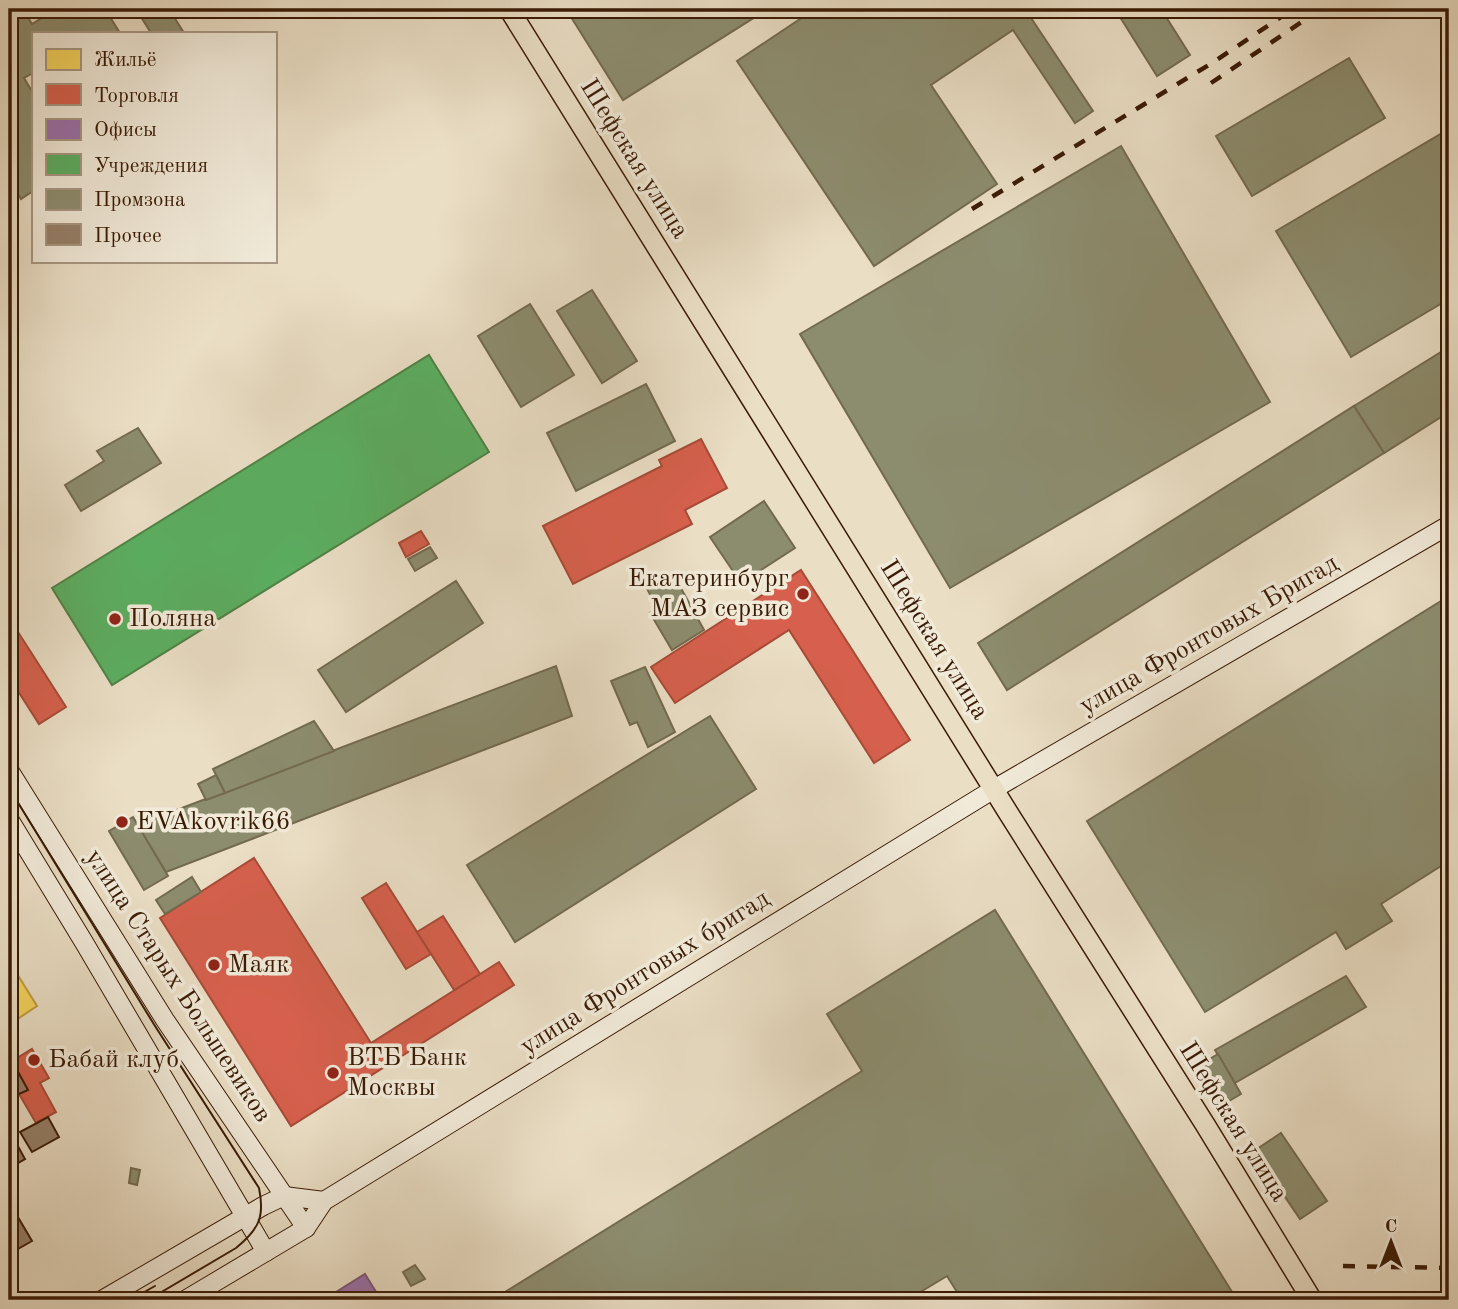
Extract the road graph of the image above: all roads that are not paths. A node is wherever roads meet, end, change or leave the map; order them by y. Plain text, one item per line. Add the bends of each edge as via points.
1 (509, 9) edge
2 (1449, 525) edge
3 (9, 770) edge
4 (994, 789) junction
5 (9, 819) edge
6 (284, 1196) junction
7 (324, 1200) junction
8 (244, 1216) junction
9 (306, 1228) junction
10 (265, 1252) junction
11 (102, 1300) edge
12 (185, 1300) edge
13 (1312, 1300) edge

1 - 4 main road, Шефская улица
2 - 4 main road, улица Фронтовых Бригад
3 - 6 main road, улица Старых Большевиков via 165,1020
4 - 7 main road, улица Фронтовых бригад
4 - 13 main road, Шефская улица
5 - 8 main road, улица Старых Большевиков
6 - 7 main road
6 - 8 main road
6 - 9 main road, улица Старых Большевиков
7 - 9 main road, улица Фронтовых бригад
8 - 10 main road, улица Старых Большевиков
8 - 11 main road
9 - 10 main road, улица Фронтовых бригад
10 - 12 main road, улица Фронтовых бригад

